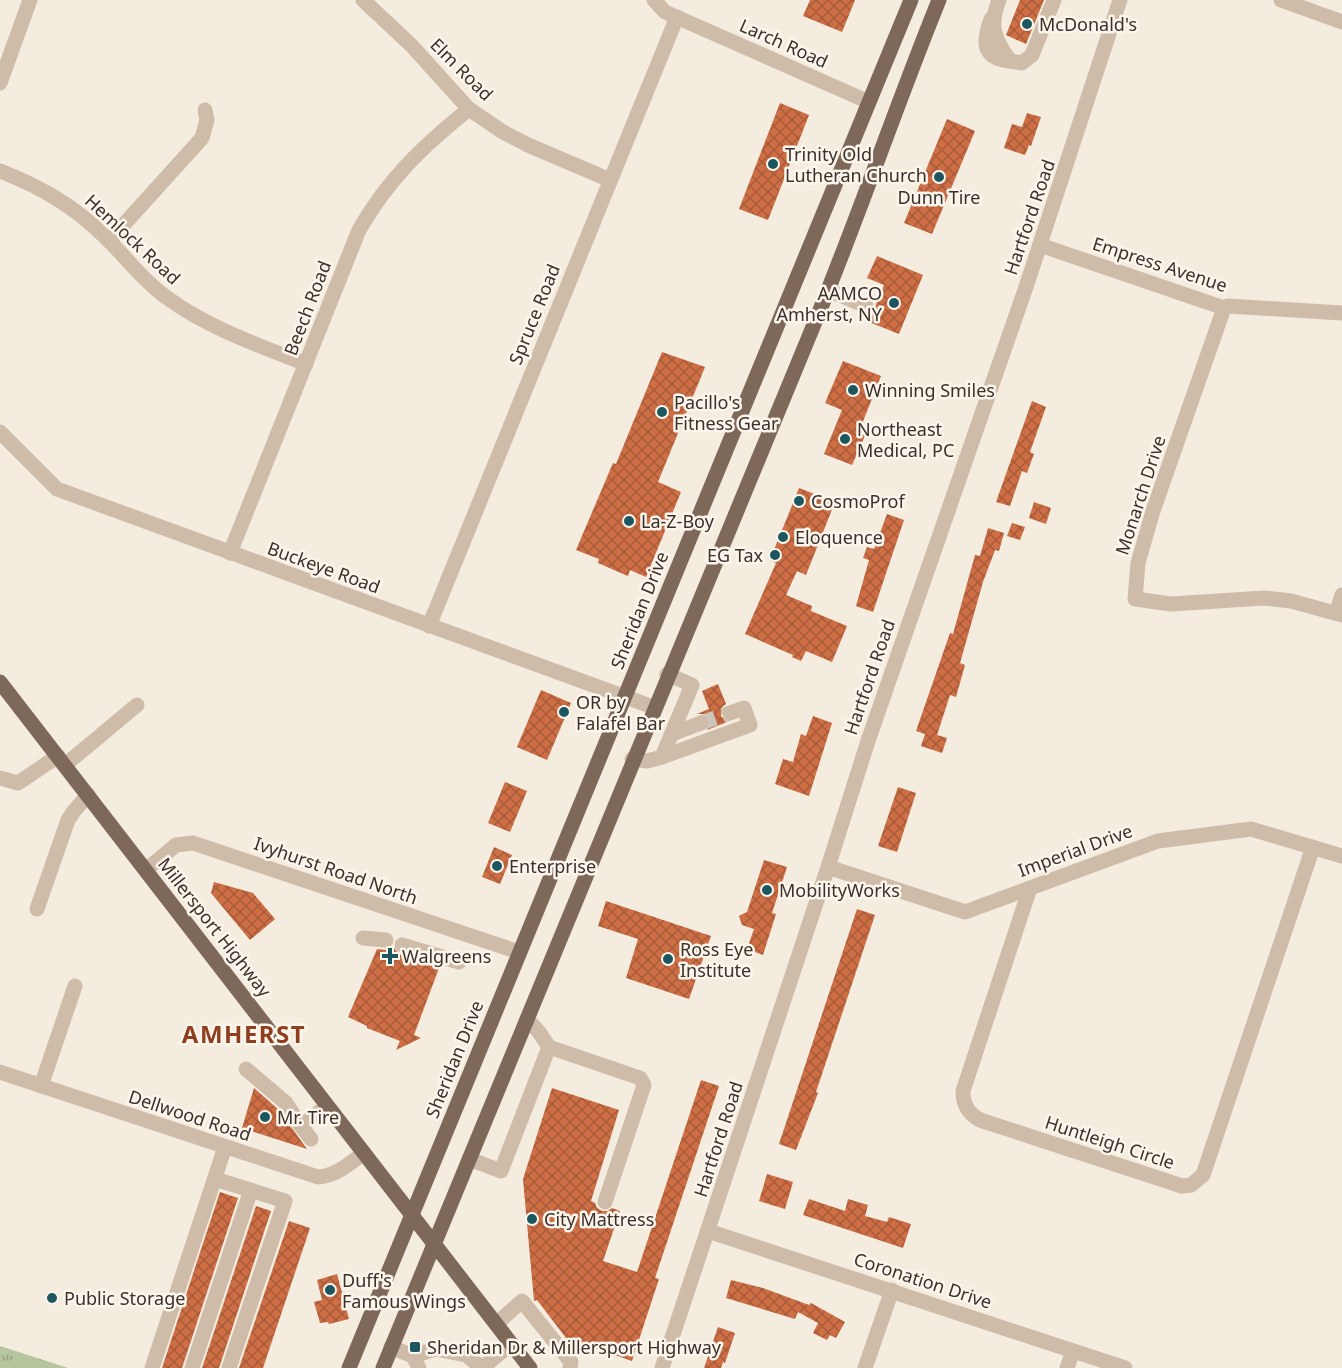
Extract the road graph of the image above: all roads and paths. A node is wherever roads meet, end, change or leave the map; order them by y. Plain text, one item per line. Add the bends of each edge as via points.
1 (30, 0) edge
2 (363, 0) edge
3 (654, 0) edge
4 (911, 0) edge
5 (939, 0) edge
6 (1054, 0) edge
7 (1120, 0) edge
8 (1290, 1) edge
9 (997, 5) edge
10 (677, 17) junction
11 (1342, 22) edge
12 (0, 83) edge
13 (869, 102) junction
14 (469, 108) junction
15 (205, 110) dead end
16 (0, 171) edge
17 (610, 180) junction
18 (109, 241) junction
19 (1040, 245) junction
20 (828, 290) junction
21 (866, 306) dead end
22 (1224, 308) junction
23 (1342, 313) edge
24 (306, 364) junction
25 (0, 432) edge
26 (230, 553) junction
27 (1342, 595) edge
28 (1339, 614) edge
29 (429, 626) junction
30 (667, 674) junction
31 (0, 682) edge
32 (624, 697) junction
33 (137, 705) dead end
34 (654, 707) junction
35 (730, 713) tunnel mouth
36 (701, 723) tunnel mouth
37 (672, 734) junction
38 (662, 757) junction
39 (632, 759) junction
40 (61, 760) junction
41 (0, 778) edge
42 (88, 795) junction
43 (1313, 847) junction
44 (1342, 856) edge
45 (828, 867) junction
46 (146, 870) junction
47 (1030, 888) junction
48 (37, 909) dead end
49 (363, 938) dead end
50 (387, 940) dead end
51 (402, 945) dead end
52 (519, 952) junction
53 (459, 962) dead end
54 (75, 986) dead end
55 (527, 1019) junction
56 (549, 1047) junction
57 (246, 1069) dead end
58 (0, 1072) edge
59 (41, 1086) junction
60 (327, 1106) junction
61 (301, 1126) junction
62 (311, 1139) dead end
63 (225, 1147) junction
64 (364, 1153) junction
65 (469, 1159) junction
66 (215, 1179) junction
67 (251, 1190) junction
68 (605, 1202) dead end
69 (412, 1214) junction
70 (708, 1231) junction
71 (434, 1244) junction
72 (892, 1290) junction
73 (496, 1324) junction
74 (511, 1344) junction
75 (391, 1347) junction
76 (1073, 1351) junction
77 (416, 1362) edge
78 (152, 1368) edge
79 (192, 1368) edge
80 (230, 1368) edge
81 (349, 1368) edge
82 (382, 1368) edge
83 (482, 1368) edge
84 (530, 1368) edge
85 (570, 1368) edge
86 (662, 1368) edge
87 (866, 1368) edge
88 (1067, 1368) edge
89 (1125, 1368) edge

1 - 12 street
2 - 14 street, Elm Road
3 - 10 street, Larch Road via 665,12
4 - 13 main road, Sheridan Drive
5 - 20 main road
6 - 9 street via 1036,46 1022,63 1010,61 992,27
7 - 19 street, Hartford Road
8 - 11 street
10 - 13 street, Larch Road
10 - 17 street, Spruce Road
13 - 32 main road, Sheridan Drive
14 - 17 street, Elm Road via 528,145
14 - 24 street, Beech Road via 404,166 366,219
15 - 18 street via 207,120 202,138
16 - 18 street, Hemlock Road via 50,193
17 - 29 street, Spruce Road
18 - 24 street, Hemlock Road via 165,297 192,315
19 - 22 street, Empress Avenue
19 - 45 street, Hartford Road
20 - 21 street
20 - 30 main road
22 - 23 street, Empress Avenue
22 - 28 street, Monarch Drive via 1150,521 1138,563 1135,599 1171,604 1264,598
24 - 26 street, Beech Road
25 - 26 street, Buckeye Road via 57,489
26 - 29 street, Buckeye Road
27 - 28 street
29 - 32 street, Buckeye Road
30 - 34 main road
30 - 37 street via 692,685
31 - 40 main road, Millersport Highway
32 - 34 street, Buckeye Road
32 - 52 main road, Sheridan Drive
33 - 40 street
34 - 39 main road
35 - 38 street via 744,708 750,725
36 - 37 street
37 - 38 street
38 - 39 street
39 - 55 main road
40 - 41 street via 18,783
40 - 42 main road, Millersport Highway
42 - 46 main road, Millersport Highway
42 - 48 street via 68,820
43 - 44 street, Imperial Drive
43 - 47 street, Imperial Drive via 1251,829 1158,841
43 - 47 street, Huntleigh Circle via 1203,1175 1191,1185 1182,1186 980,1120 966,1109 963,1091
45 - 47 street, Imperial Drive via 965,912
45 - 70 street, Hartford Road
46 - 52 street, Ivyhurst Road North via 176,845 193,843
46 - 60 main road, Millersport Highway
49 - 50 street
51 - 53 street
52 - 69 main road, Sheridan Drive
54 - 59 street
55 - 56 street
55 - 65 main road
56 - 65 street via 501,1171
56 - 68 street via 643,1082
57 - 61 street via 286,1103
58 - 59 street, Dellwood Road
59 - 63 street, Dellwood Road
60 - 61 street
60 - 64 main road, Millersport Highway
61 - 62 street
63 - 64 street, Dellwood Road via 318,1177 338,1172
63 - 66 street
64 - 69 main road, Millersport Highway
65 - 71 main road
66 - 67 street
66 - 78 street
67 - 79 street
67 - 80 street via 285,1201
69 - 71 main road, Millersport Highway
69 - 81 main road, Sheridan Drive
70 - 72 street, Coronation Drive
70 - 86 street, Hartford Road
71 - 73 main road, Millersport Highway
71 - 75 main road
72 - 76 street, Coronation Drive
72 - 87 street
73 - 74 main road, Millersport Highway
73 - 85 street via 522,1301 572,1362
74 - 83 street
74 - 84 main road, Millersport Highway
75 - 77 street
75 - 82 main road
76 - 88 street
76 - 89 street, Coronation Drive
77 - 83 street via 435,1349 466,1355

